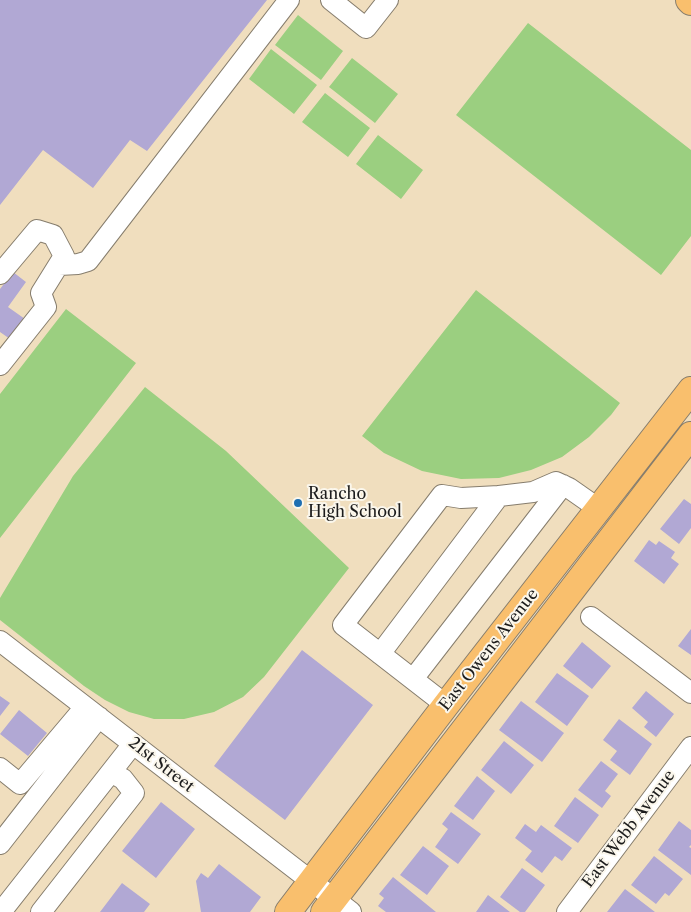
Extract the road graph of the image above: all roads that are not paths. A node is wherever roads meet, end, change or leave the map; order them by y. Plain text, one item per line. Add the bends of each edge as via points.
1 (289, 0) edge
2 (332, 0) edge
3 (388, 0) edge
4 (58, 265) junction
5 (0, 274) edge
6 (3, 356) edge
7 (691, 390) edge
8 (691, 436) edge
9 (563, 485) junction
10 (499, 496) junction
11 (599, 509) junction
12 (591, 617) dead end
13 (0, 641) edge
14 (380, 654) junction
15 (412, 679) junction
16 (691, 692) edge
17 (446, 705) junction
18 (92, 712) junction
19 (133, 744) junction
20 (452, 744) junction
21 (691, 747) edge
22 (0, 768) edge
23 (111, 772) junction
24 (0, 844) edge
25 (328, 899) edge
26 (3, 904) edge
27 (41, 912) edge
28 (288, 912) edge
29 (567, 912) edge

1 - 4 street via 88,261
2 - 3 street via 366,28
4 - 5 street via 64,256 53,235 37,230
4 - 6 street via 41,293 46,307
7 - 11 main road, East Owens Avenue
8 - 20 main road, East Owens Avenue
9 - 10 street via 556,482 533,492
9 - 11 street
9 - 15 street
10 - 14 street
10 - 14 street via 442,496 343,625
11 - 17 main road, East Owens Avenue
12 - 16 street
13 - 18 street, 21st Street
14 - 15 street
15 - 17 street
17 - 20 main road
17 - 25 main road, East Owens Avenue
18 - 19 street, 21st Street
18 - 22 street via 20,784
18 - 24 street
19 - 23 street
19 - 25 street, 21st Street
20 - 25 main road, East Owens Avenue
21 - 29 street, East Webb Avenue
23 - 26 street
23 - 27 street via 123,778 134,793
25 - 28 main road, East Owens Avenue

